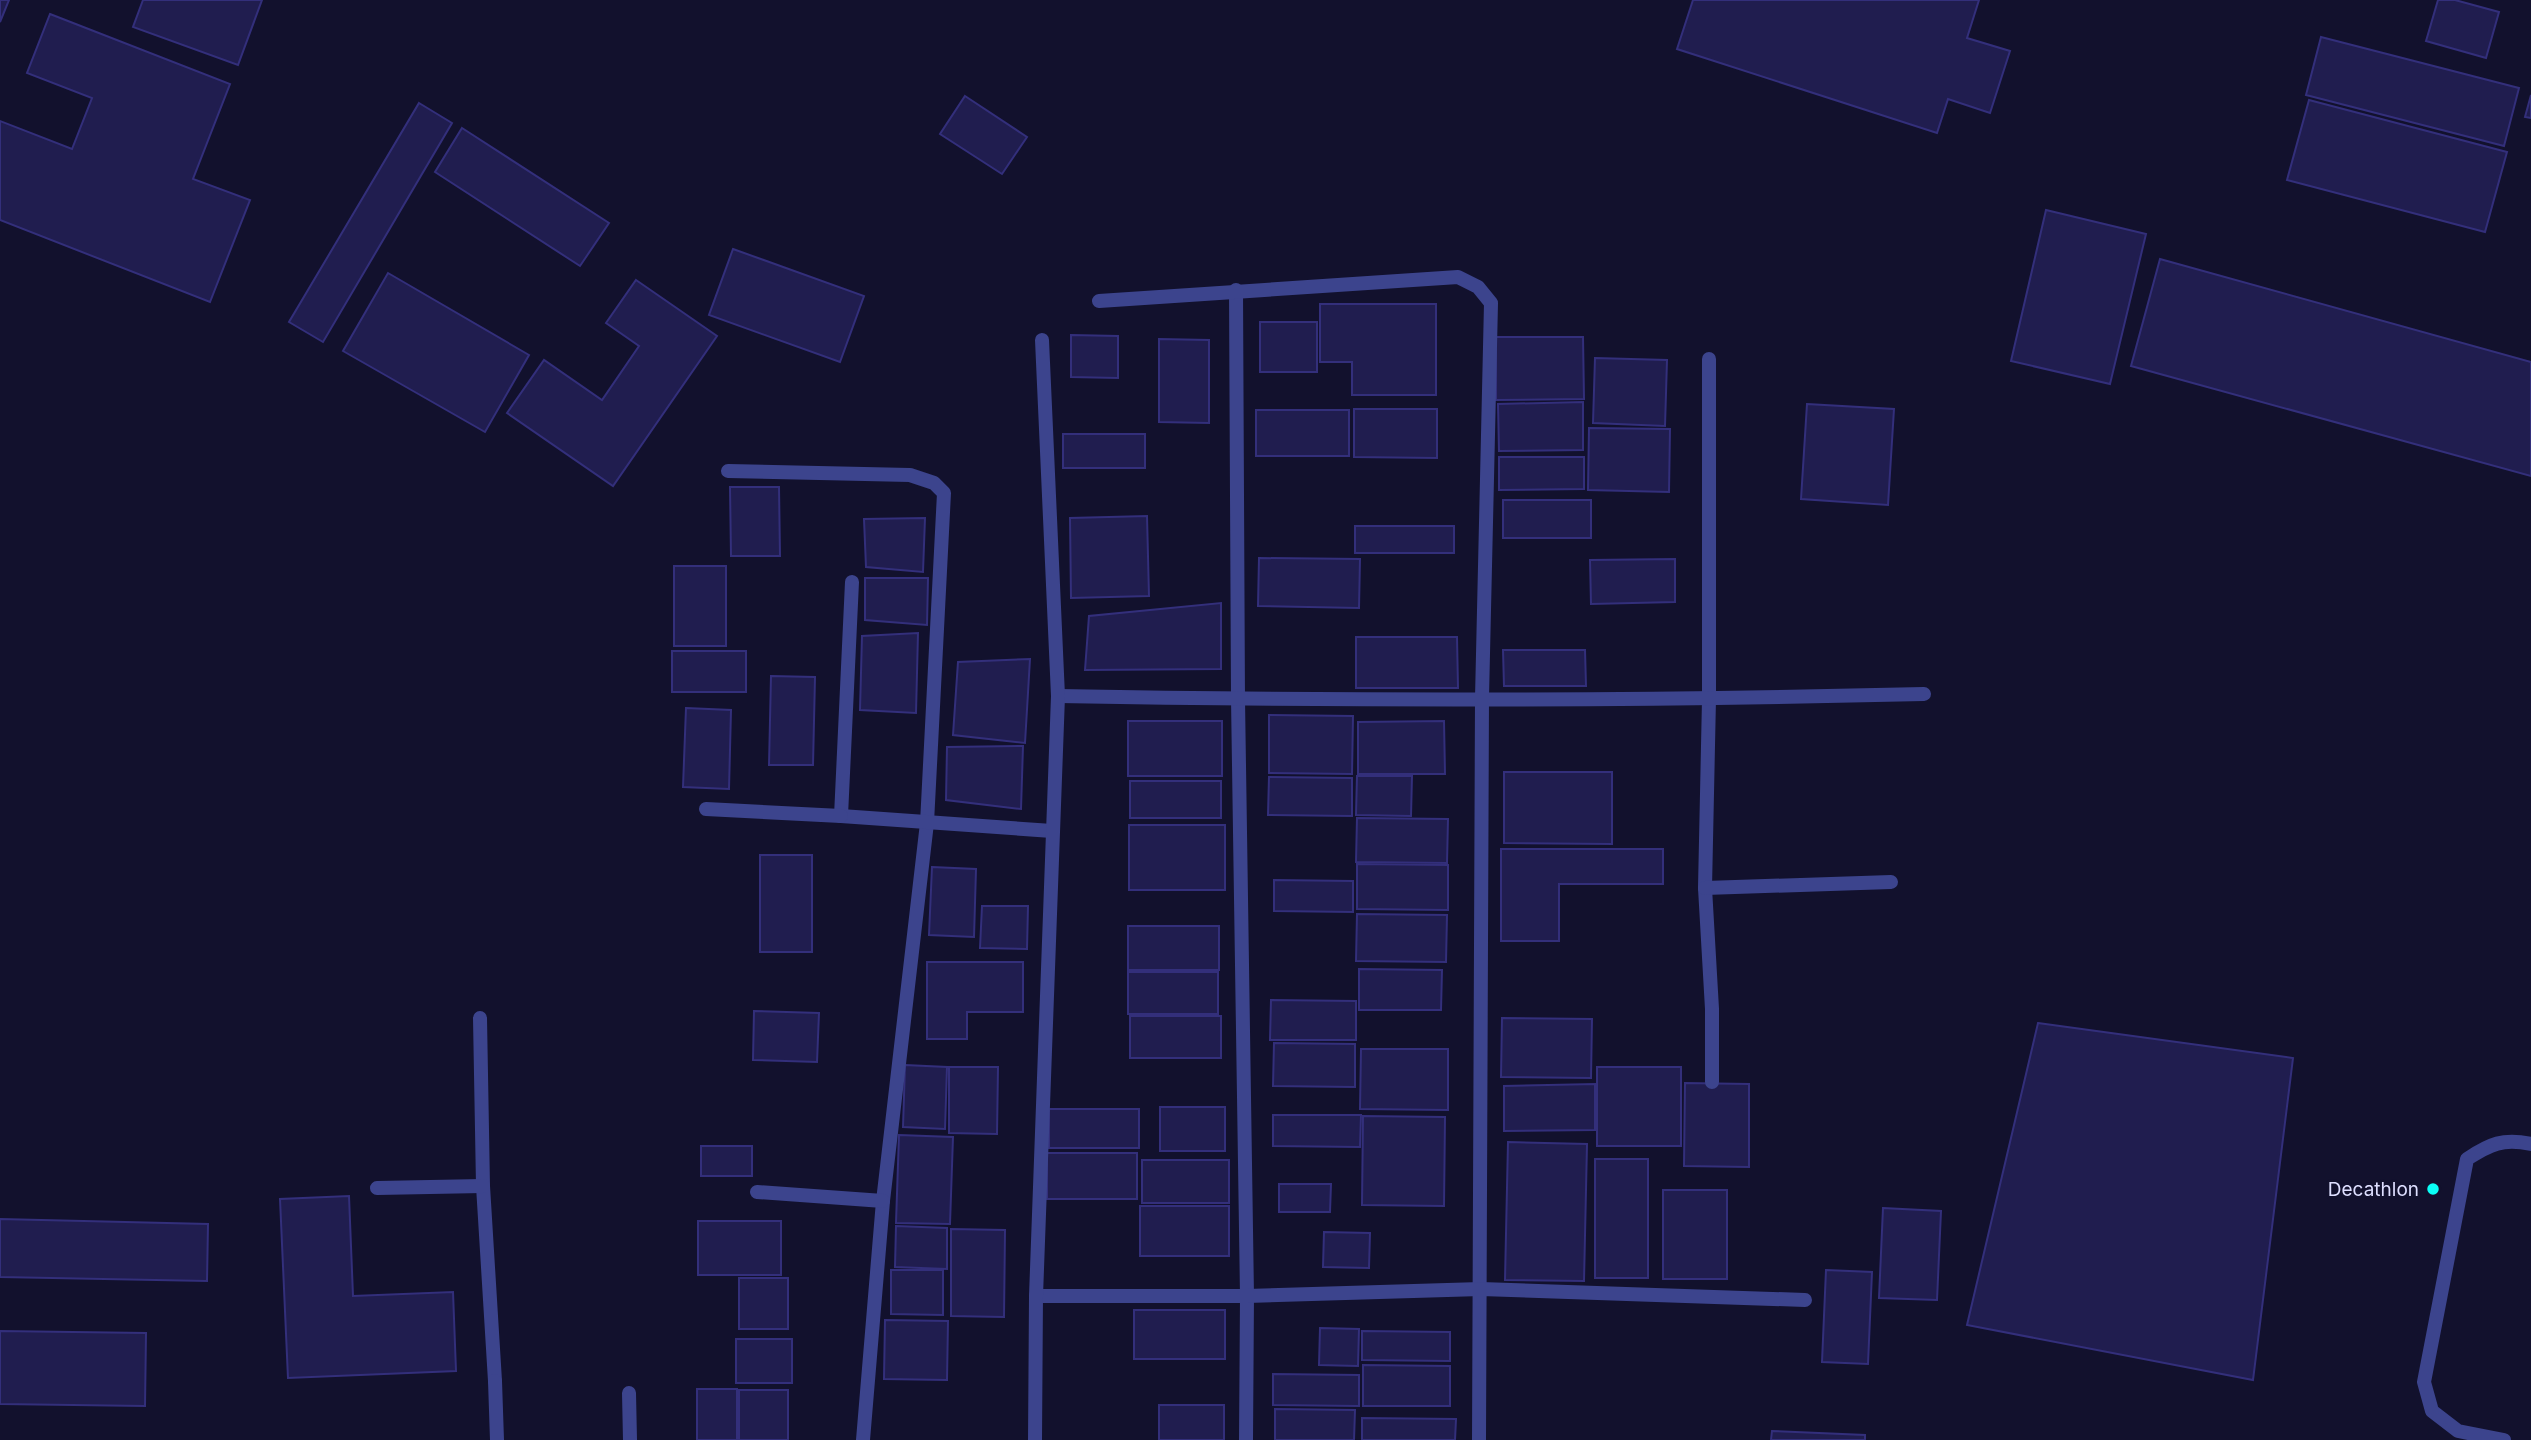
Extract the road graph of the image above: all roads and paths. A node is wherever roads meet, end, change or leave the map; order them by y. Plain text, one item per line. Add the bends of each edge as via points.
1 (1236, 290) junction
2 (1098, 301) dead end
3 (1042, 340) dead end
4 (1709, 359) dead end
5 (728, 471) dead end
6 (852, 582) dead end
7 (1924, 694) dead end
8 (1058, 696) junction
9 (1482, 698) junction
10 (1238, 699) junction
11 (1709, 699) junction
12 (706, 809) dead end
13 (841, 816) junction
14 (927, 823) junction
15 (1052, 831) junction
16 (1891, 882) dead end
17 (1705, 888) junction
18 (480, 1018) dead end
19 (1712, 1082) dead end
20 (2531, 1144) edge
21 (483, 1186) junction
22 (377, 1188) dead end
23 (757, 1192) dead end
24 (883, 1201) junction
25 (1481, 1289) junction
26 (1036, 1296) junction
27 (1247, 1296) junction
28 (1805, 1300) dead end
29 (629, 1393) dead end
30 (497, 1440) edge
31 (630, 1440) edge
32 (863, 1440) edge
33 (1035, 1440) edge
34 (1246, 1440) edge
35 (1479, 1440) edge
36 (2504, 1440) edge

1 - 2 street
1 - 9 street via 1458,277 1478,287 1490,303
1 - 10 street
3 - 8 street
4 - 11 street
5 - 14 street via 910,475 934,483 944,493
6 - 13 street
7 - 11 street
8 - 10 street
8 - 15 street
9 - 10 street
9 - 11 street
9 - 25 street
10 - 27 street
11 - 17 street
12 - 13 street
13 - 14 street
14 - 15 street
14 - 24 street
15 - 26 street
16 - 17 street
17 - 19 street
18 - 21 street
20 - 36 street via 2489,1144 2467,1160 2424,1382 2432,1411 2458,1431
21 - 22 street
21 - 30 street
23 - 24 street
24 - 32 street
25 - 27 street
25 - 28 street
25 - 35 street
26 - 27 street
26 - 33 street
27 - 34 street
29 - 31 street

